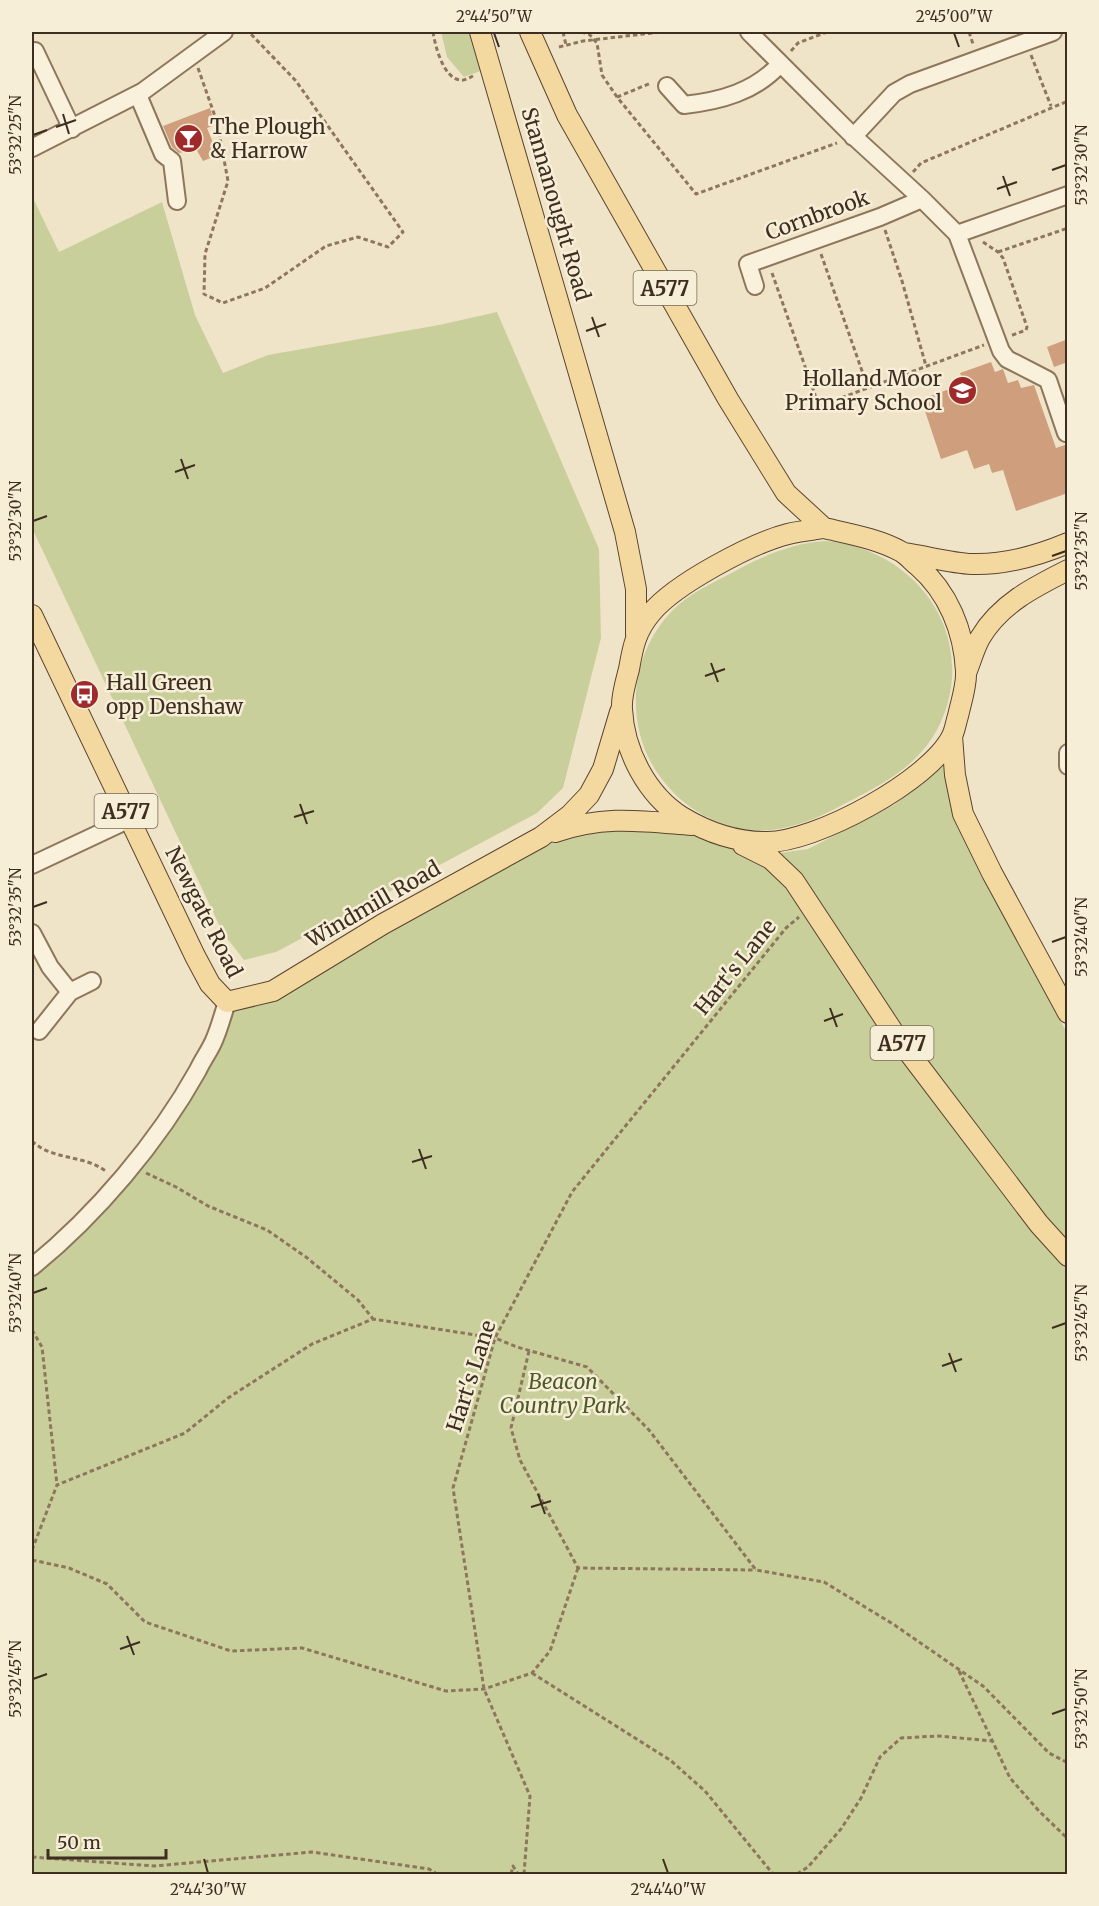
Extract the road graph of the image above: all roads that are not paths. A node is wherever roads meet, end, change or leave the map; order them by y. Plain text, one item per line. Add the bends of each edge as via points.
1 (224, 32) edge
2 (480, 32) edge
3 (530, 32) edge
4 (749, 32) edge
5 (1053, 32) edge
6 (35, 51) dead end
7 (780, 64) junction
8 (667, 86) road end
9 (138, 94) junction
10 (72, 129) junction
11 (852, 135) junction
12 (32, 148) edge
13 (1068, 195) edge
14 (922, 199) junction
15 (177, 201) dead end
16 (957, 234) junction
17 (756, 286) dead end
18 (1066, 433) dead end
19 (824, 528) junction
20 (1068, 543) edge
21 (903, 553) junction
22 (1068, 570) edge
23 (32, 615) edge
24 (636, 635) junction
25 (966, 673) junction
26 (621, 707) junction
27 (952, 736) junction
28 (1068, 753) edge
29 (1068, 766) edge
30 (130, 819) junction
31 (695, 825) junction
32 (541, 837) junction
33 (731, 838) junction
34 (32, 865) edge
35 (32, 933) edge
36 (92, 981) dead end
37 (70, 992) junction
38 (227, 1002) junction
39 (1068, 1013) edge
40 (39, 1031) dead end
41 (1068, 1256) edge
42 (32, 1267) edge

1 - 9 street
2 - 24 main road, Stannanought Road / A577 via 625,532 636,590
3 - 19 main road, Stannanought Road / A577 via 567,115 728,399 786,493
4 - 7 street, Cornbrook
5 - 11 street via 910,84 894,93
6 - 10 street
7 - 8 street via 755,85 710,102 684,105
7 - 11 street, Cornbrook
9 - 10 street
9 - 15 street via 163,154 172,161
10 - 12 street
11 - 14 street, Cornbrook
13 - 16 street
14 - 16 street, Cornbrook
14 - 17 street, Cornbrook via 748,264
16 - 18 street, Cornbrook via 999,346 1007,359 1048,380
19 - 21 main road, A577
19 - 24 main road, A577 via 786,534 708,570 676,589 651,612
20 - 21 main road via 999,563 971,564
21 - 25 main road, A577 via 927,574 953,613
22 - 25 main road via 1029,590 992,620
23 - 30 main road, Newgate Road / A577
24 - 26 main road, A577
25 - 27 main road, A577
26 - 31 main road, A577 via 627,741 638,768 668,808
26 - 32 main road, Windmill Road / A577 via 603,769 589,795
27 - 33 main road, A577 via 921,772 895,791 814,832 766,843
27 - 39 main road, A577 via 963,814
28 - 29 street
30 - 34 street
30 - 38 main road, Newgate Road / A577 via 210,984
31 - 32 main road, Windmill Road / A577 via 594,821
31 - 33 main road, A577
32 - 38 main road, Windmill Road / A577 via 383,924 273,991
33 - 41 main road, A577 via 771,860 794,881 894,1033
35 - 37 street
36 - 37 street
37 - 40 street
38 - 42 street via 215,1038 180,1102 132,1166 58,1246

